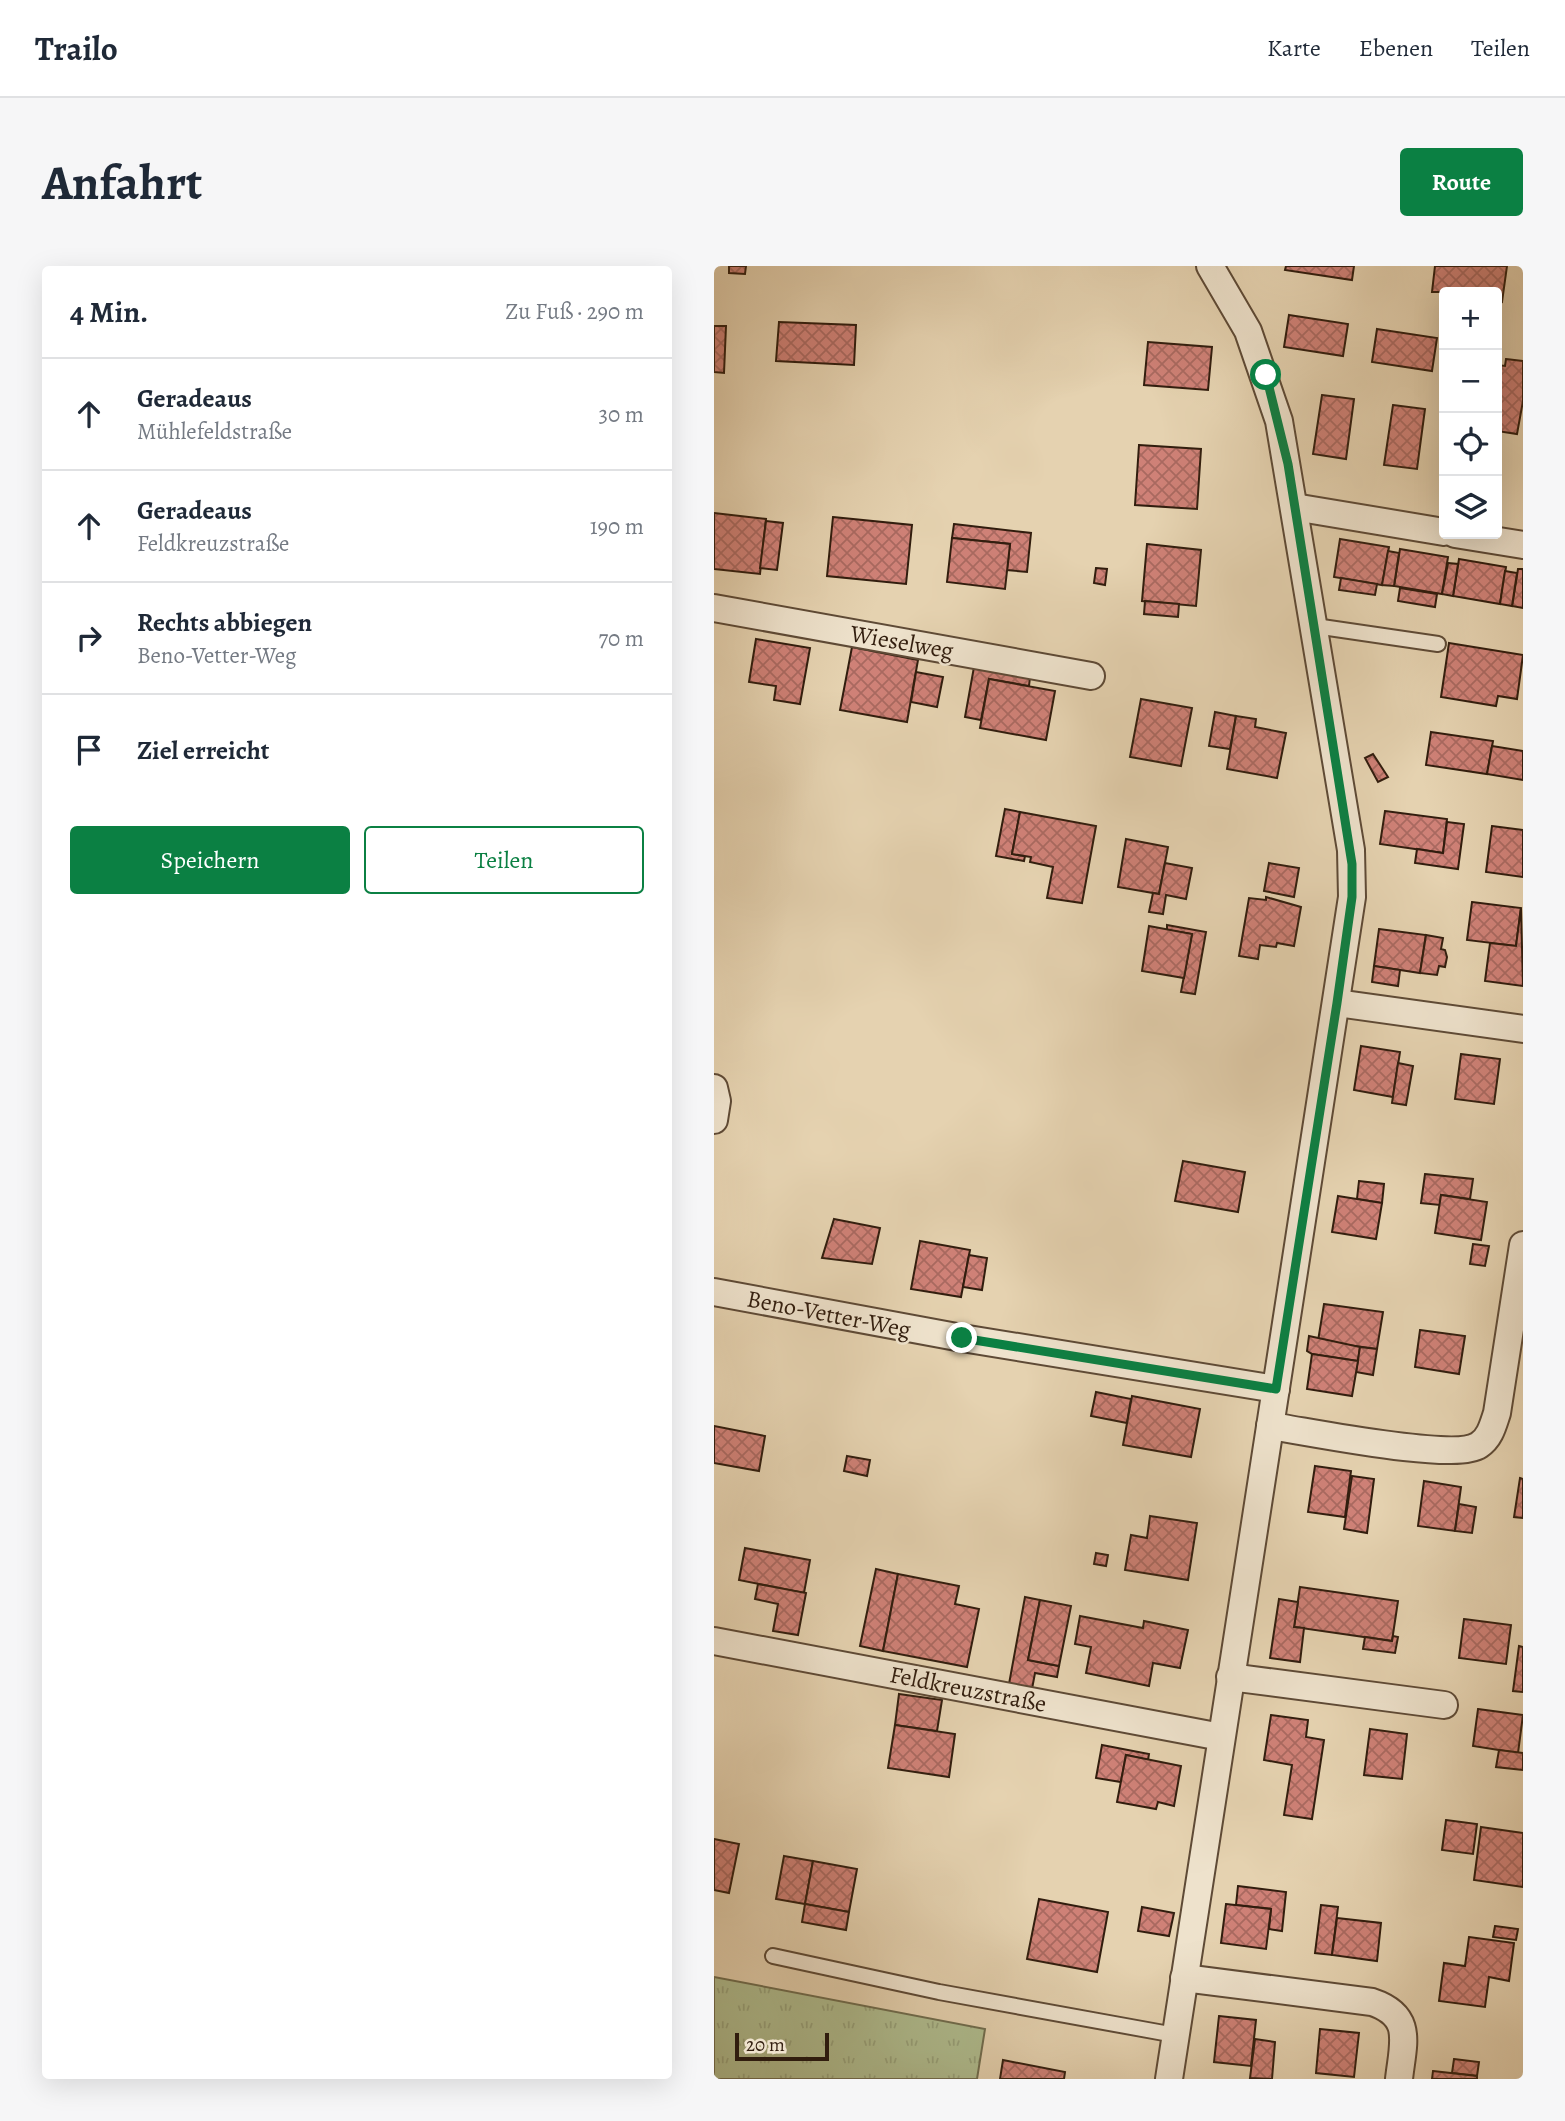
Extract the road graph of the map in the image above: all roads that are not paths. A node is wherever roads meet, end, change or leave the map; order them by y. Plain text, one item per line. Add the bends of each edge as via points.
1 (1210, 266) edge
2 (1294, 507) junction
3 (1439, 531) edge
4 (1485, 539) edge
5 (1523, 545) edge
6 (714, 608) edge
7 (1315, 626) junction
8 (1438, 644) dead end
9 (1091, 676) dead end
10 (1337, 1003) junction
11 (1523, 1029) edge
12 (714, 1088) edge
13 (714, 1120) edge
14 (1523, 1245) edge
15 (714, 1292) edge
16 (1276, 1389) junction
17 (1270, 1426) junction
18 (714, 1641) edge
19 (1230, 1677) junction
20 (1444, 1705) dead end
21 (1221, 1737) junction
22 (773, 1956) dead end
23 (1184, 1978) junction
24 (1175, 2035) junction
25 (1169, 2079) edge
26 (1399, 2079) edge

1 - 2 street via 1248,331 1266,375
2 - 3 street
2 - 7 street
4 - 5 street
6 - 9 street, Wieselweg
7 - 8 lane
7 - 10 street via 1352,864 1352,897
10 - 11 street
10 - 16 street
12 - 13 street
14 - 17 street via 1497,1413 1491,1433 1478,1446 1445,1451
15 - 16 street, Beno-Vetter-Weg
16 - 17 street
17 - 19 street
18 - 21 street, Feldkreuzstraße
19 - 20 street
19 - 21 street
21 - 23 street
22 - 24 lane
23 - 24 street
23 - 26 street via 1386,2006 1402,2025
24 - 25 street

